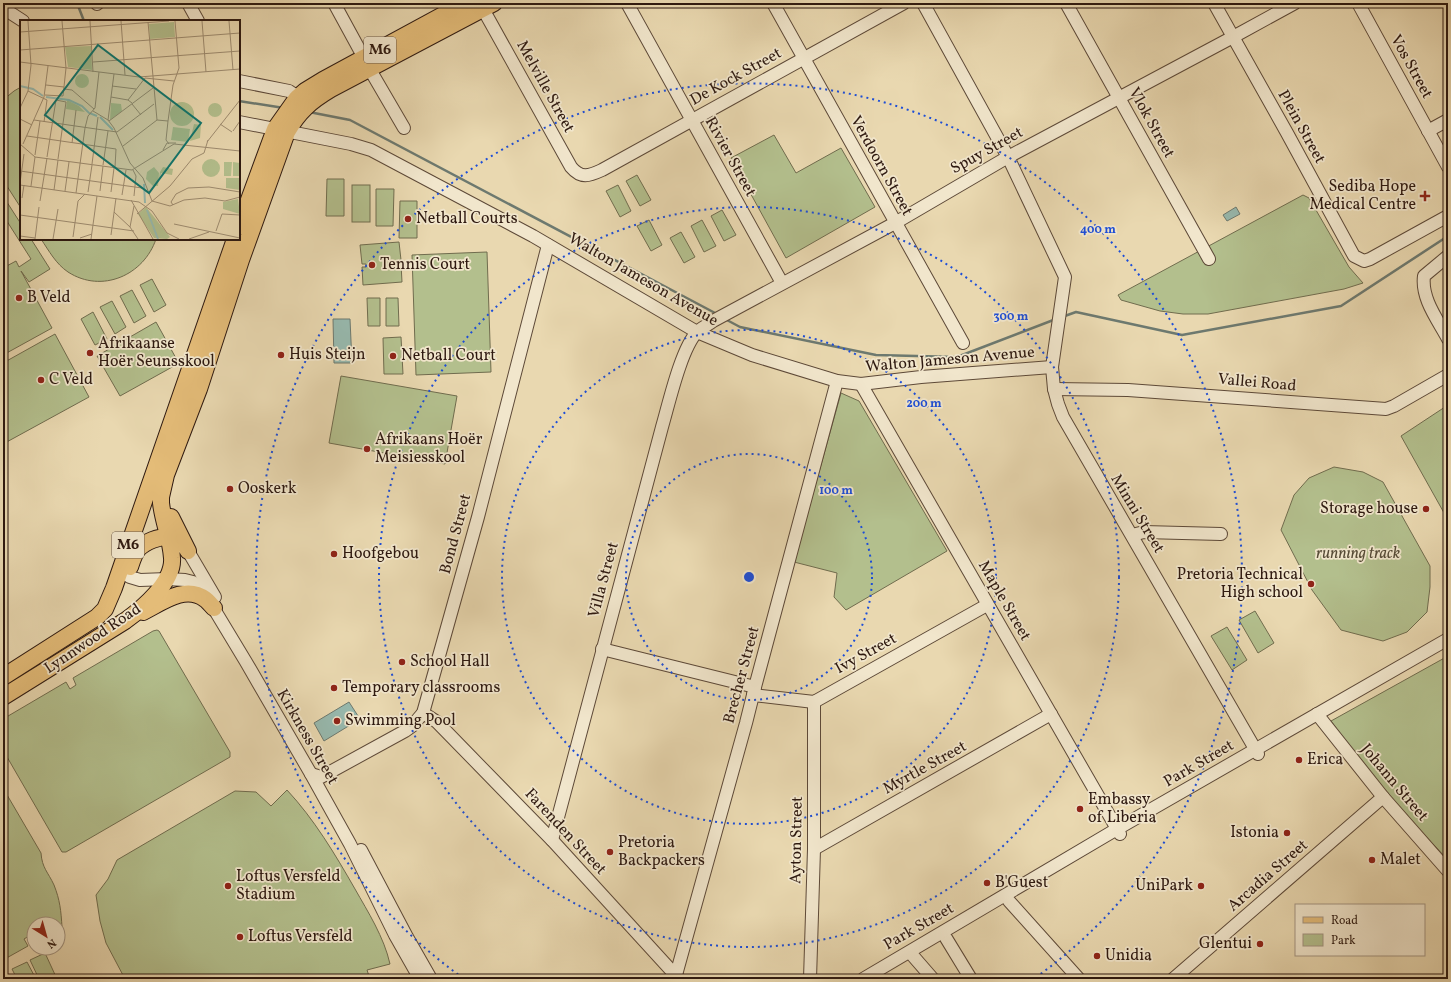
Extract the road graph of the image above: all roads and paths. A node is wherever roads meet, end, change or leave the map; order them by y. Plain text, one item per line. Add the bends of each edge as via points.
1 (188, 3) edge
2 (334, 3) edge
3 (465, 3) edge
4 (627, 3) edge
5 (773, 3) edge
6 (904, 3) edge
7 (923, 3) edge
8 (1066, 3) edge
9 (1214, 3) edge
10 (1295, 3) edge
11 (1358, 3) edge
12 (489, 6) edge
13 (3, 8) edge
14 (21, 20) edge
15 (197, 20) edge
16 (1233, 37) junction
17 (804, 59) junction
18 (367, 63) junction
19 (240, 81) edge
20 (1118, 98) junction
21 (302, 99) junction
22 (692, 120) junction
23 (1448, 120) edge
24 (240, 122) edge
25 (282, 128) junction
26 (404, 128) dead end
27 (1428, 131) junction
28 (1008, 157) junction
29 (1448, 167) edge
30 (583, 175) joint
31 (1448, 216) edge
32 (895, 223) junction
33 (240, 224) edge
34 (235, 240) edge
35 (548, 245) junction
36 (1448, 256) edge
37 (1209, 259) dead end
38 (782, 284) junction
39 (697, 332) junction
40 (1448, 339) edge
41 (963, 343) dead end
42 (1052, 367) junction
43 (1448, 375) edge
44 (837, 381) junction
45 (861, 384) junction
46 (192, 386) junction
47 (1054, 389) junction
48 (160, 480) junction
49 (1221, 534) dead end
50 (1132, 535) junction
51 (169, 537) junction
52 (188, 551) junction
53 (123, 573) junction
54 (167, 578) junction
55 (987, 604) junction
56 (214, 608) junction
57 (125, 621) junction
58 (1448, 639) edge
59 (1448, 646) edge
60 (602, 649) junction
61 (3, 677) edge
62 (754, 691) junction
63 (3, 698) edge
64 (814, 702) junction
65 (423, 713) junction
66 (1051, 714) junction
67 (1318, 716) junction
68 (1257, 752) junction
69 (316, 776) junction
70 (1383, 797) junction
71 (1119, 832) junction
72 (552, 840) junction
73 (357, 841) junction
74 (814, 849) junction
75 (362, 870) junction
76 (1448, 871) edge
77 (381, 886) junction
78 (1008, 898) junction
79 (946, 938) junction
80 (913, 956) junction
81 (677, 977) edge
82 (420, 979) edge
83 (431, 979) edge
84 (810, 979) edge
85 (863, 979) edge
86 (876, 979) edge
87 (933, 979) edge
88 (971, 979) edge
89 (1079, 979) edge
90 (1173, 979) edge

1 - 15 street
2 - 18 street
3 - 18 main road, M6
4 - 22 street, Rivier Street
5 - 17 street, Verdoorn Street
6 - 17 street, De Kock Street
7 - 28 street, Minni Street
8 - 20 street, Vlok Street
9 - 16 street, Plein Street
10 - 16 street, Spuy Street
11 - 27 street, Vos Street
12 - 18 main road, M6
12 - 30 street, Melville Street via 571,167 576,173
13 - 14 street
16 - 20 street, Spuy Street
16 - 31 street, Plein Street via 1354,256 1364,261 1370,259
17 - 22 street, De Kock Street
17 - 32 street, Verdoorn Street
18 - 21 main road, M6 via 331,89
18 - 26 street
19 - 21 street via 289,91
20 - 28 street, Spuy Street
20 - 37 street, Vlok Street
21 - 25 main road, M6
22 - 30 street, De Kock Street via 602,170
22 - 38 street, Rivier Street
23 - 27 street
24 - 25 street, Walton Jameson Avenue
25 - 33 main road, M6
25 - 35 street, Walton Jameson Avenue via 371,150
25 - 46 main road, M6 via 241,260
27 - 29 street, Vos Street
28 - 32 street, Spuy Street
28 - 42 street, Minni Street via 1065,277
32 - 38 street, Spuy Street
32 - 41 street, Verdoorn Street
34 - 46 main road, M6
35 - 39 street, Walton Jameson Avenue
35 - 65 street, Bond Street via 478,517
36 - 40 street via 1424,276 1423,283 1425,296
38 - 39 street, Spuy Street via 712,321
39 - 44 street, Walton Jameson Avenue via 752,355
39 - 60 street, Villa Street via 686,349 677,376
42 - 45 street, Walton Jameson Avenue
42 - 47 street, Minni Street
43 - 47 street, Vallei Road via 1386,409 1128,390
44 - 45 street, Walton Jameson Avenue
44 - 62 street, Brecher Street
45 - 55 street, Maple Street
46 - 48 main road, M6
47 - 50 street, Minni Street via 1070,430
48 - 51 main road, Lynnwood Road / M6 via 162,513
48 - 52 main road via 173,522
48 - 53 main road, Lynnwood Road / M6
49 - 50 street via 1144,532
50 - 68 street, Minni Street
51 - 52 street, Kirkness Street
51 - 53 main road via 150,541 138,549
51 - 54 main road, Lynnwood Road / M6 via 172,569
52 - 69 street, Kirkness Street
53 - 54 street, Kirkness Street via 140,580
53 - 61 main road, Lynnwood Road / M6 via 101,614
54 - 56 street, Kirkness Street via 193,582
54 - 57 main road, Lynnwood Road / M6 via 141,609
55 - 64 street, Ivy Street
55 - 66 street, Maple Street
56 - 57 main road via 197,594 183,593
56 - 69 street, Kirkness Street
57 - 63 main road, Lynnwood Road / M6
58 - 67 street, Park Street
59 - 67 street, Park Street
60 - 62 street
60 - 72 street, Villa Street
62 - 64 street
62 - 81 street, Brecher Street
64 - 74 street, Ayton Street
65 - 69 street, Bond Street via 405,731
65 - 72 street, Farenden Street via 437,722
66 - 71 street, Maple Street
66 - 74 street, Myrtle Street
67 - 68 street, Park Street
67 - 70 street, Johann Street
68 - 71 street, Park Street
69 - 73 street, Kirkness Street
69 - 75 street, Kirkness Street via 319,790
70 - 76 street, Johann Street
70 - 90 street, Arcadia Street
71 - 78 street, Park Street
72 - 81 street, Farenden Street
73 - 75 street via 362,858
73 - 77 street, Kirkness Street
74 - 84 street, Ayton Street
75 - 77 street
75 - 82 street, Kirkness Street
77 - 83 street, Kirkness Street
78 - 79 street, Park Street
78 - 85 street, Park Street
78 - 89 street
79 - 80 street, Park Street
79 - 88 street
80 - 86 street, Park Street
80 - 87 street

